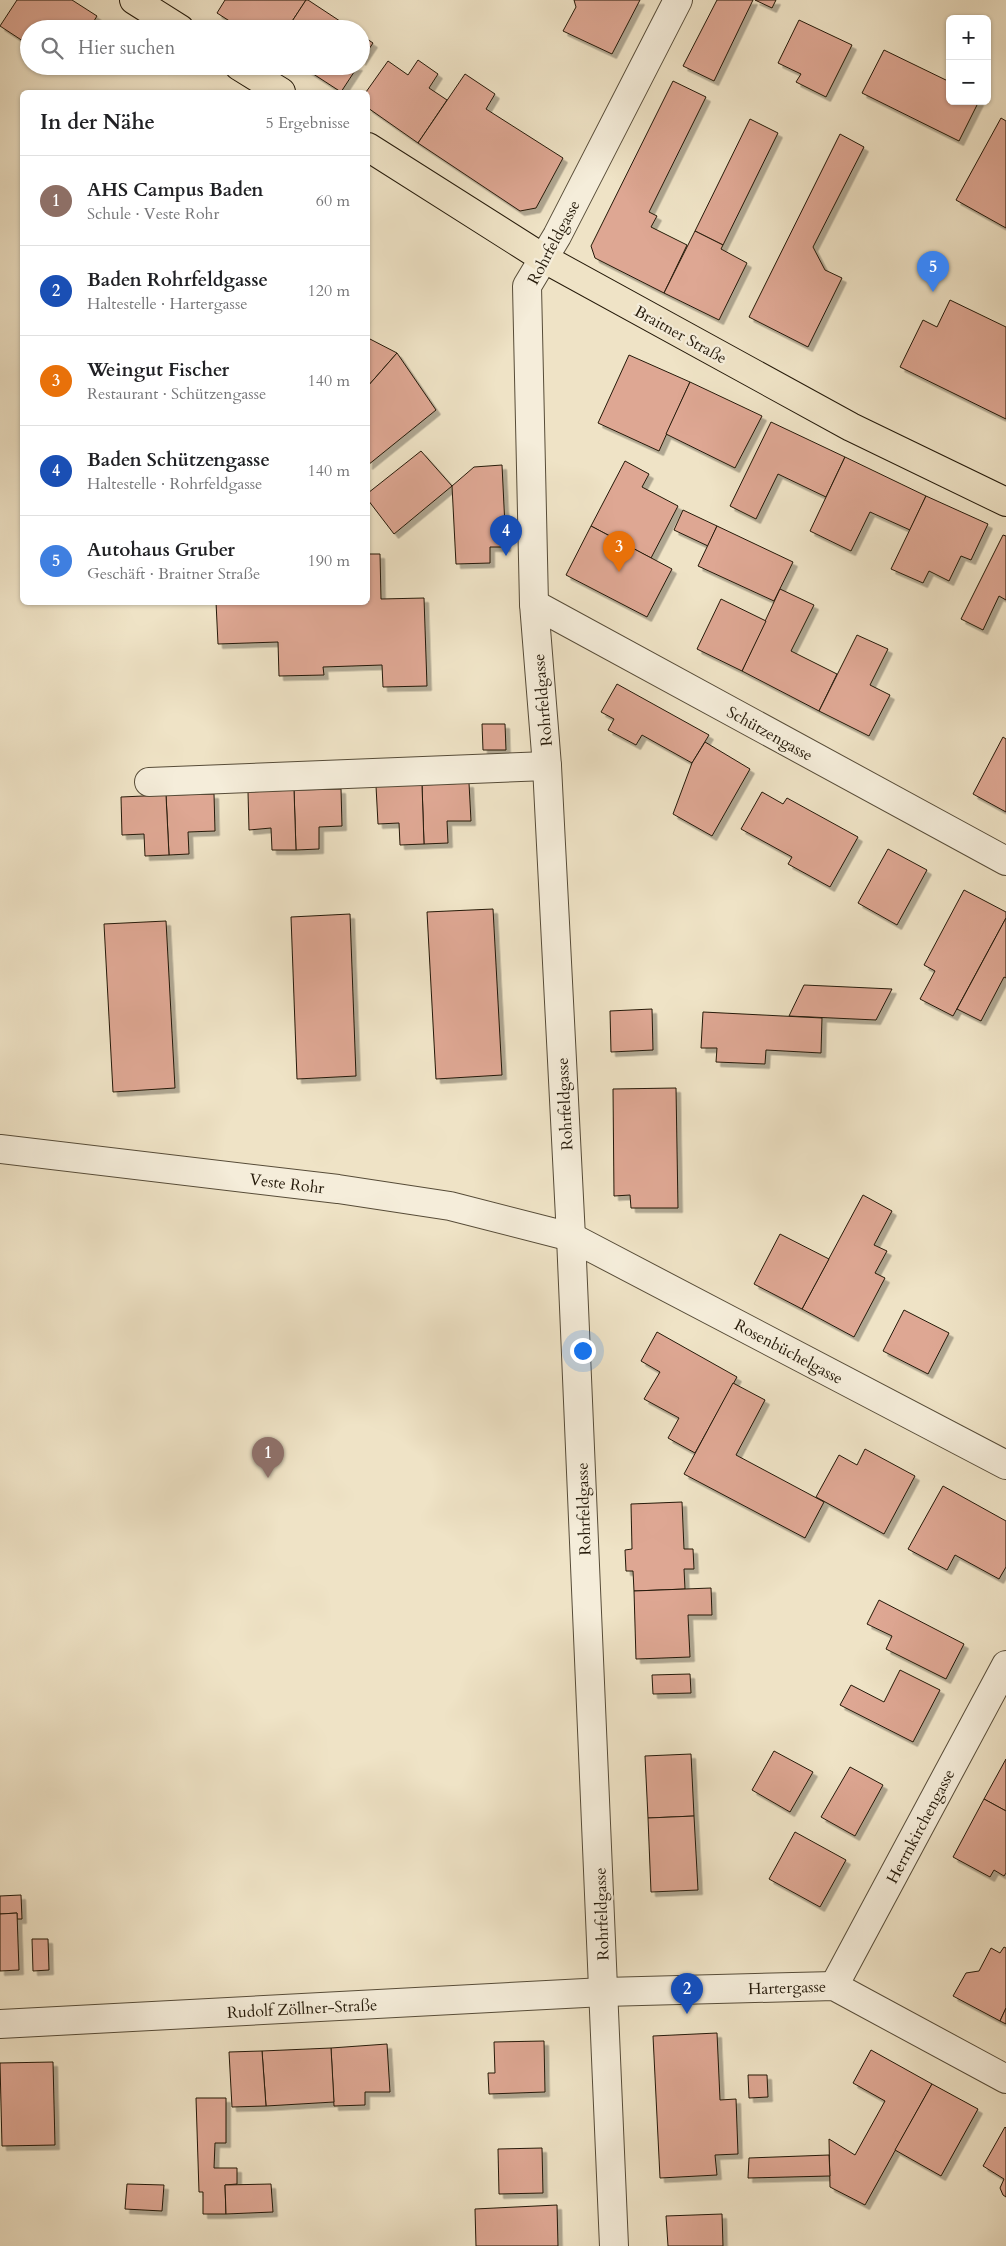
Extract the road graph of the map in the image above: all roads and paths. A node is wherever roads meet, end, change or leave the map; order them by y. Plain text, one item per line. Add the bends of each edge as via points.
1 (134, 0) edge
2 (678, 0) edge
3 (166, 20) edge
4 (254, 75) edge
5 (278, 90) edge
6 (370, 148) edge
7 (543, 258) junction
8 (1006, 502) edge
9 (534, 604) junction
10 (547, 766) junction
11 (148, 782) dead end
12 (1006, 861) edge
13 (0, 1149) edge
14 (571, 1237) junction
15 (1006, 1465) edge
16 (1006, 1666) edge
17 (834, 1986) junction
18 (604, 1992) junction
19 (0, 2024) edge
20 (1006, 2080) edge
21 (614, 2246) edge

1 - 3 main road
2 - 7 street, Rohrfeldgasse via 558,236
4 - 5 main road
6 - 7 main road, Braitner Straße
7 - 8 main road, Braitner Straße via 852,427
7 - 9 street, Rohrfeldgasse via 527,286
9 - 10 street, Rohrfeldgasse
9 - 12 street, Schützengasse
10 - 11 street
10 - 14 street, Rohrfeldgasse
13 - 14 street, Veste Rohr via 328,1188 450,1206
14 - 15 street, Rosenbüchelgasse
14 - 18 street, Rohrfeldgasse
16 - 17 street, Herrnkirchengasse
17 - 18 street, Hartergasse
17 - 20 street, Hartergasse
18 - 19 street, Rudolf Zöllner-Straße
18 - 21 street, Rohrfeldgasse

